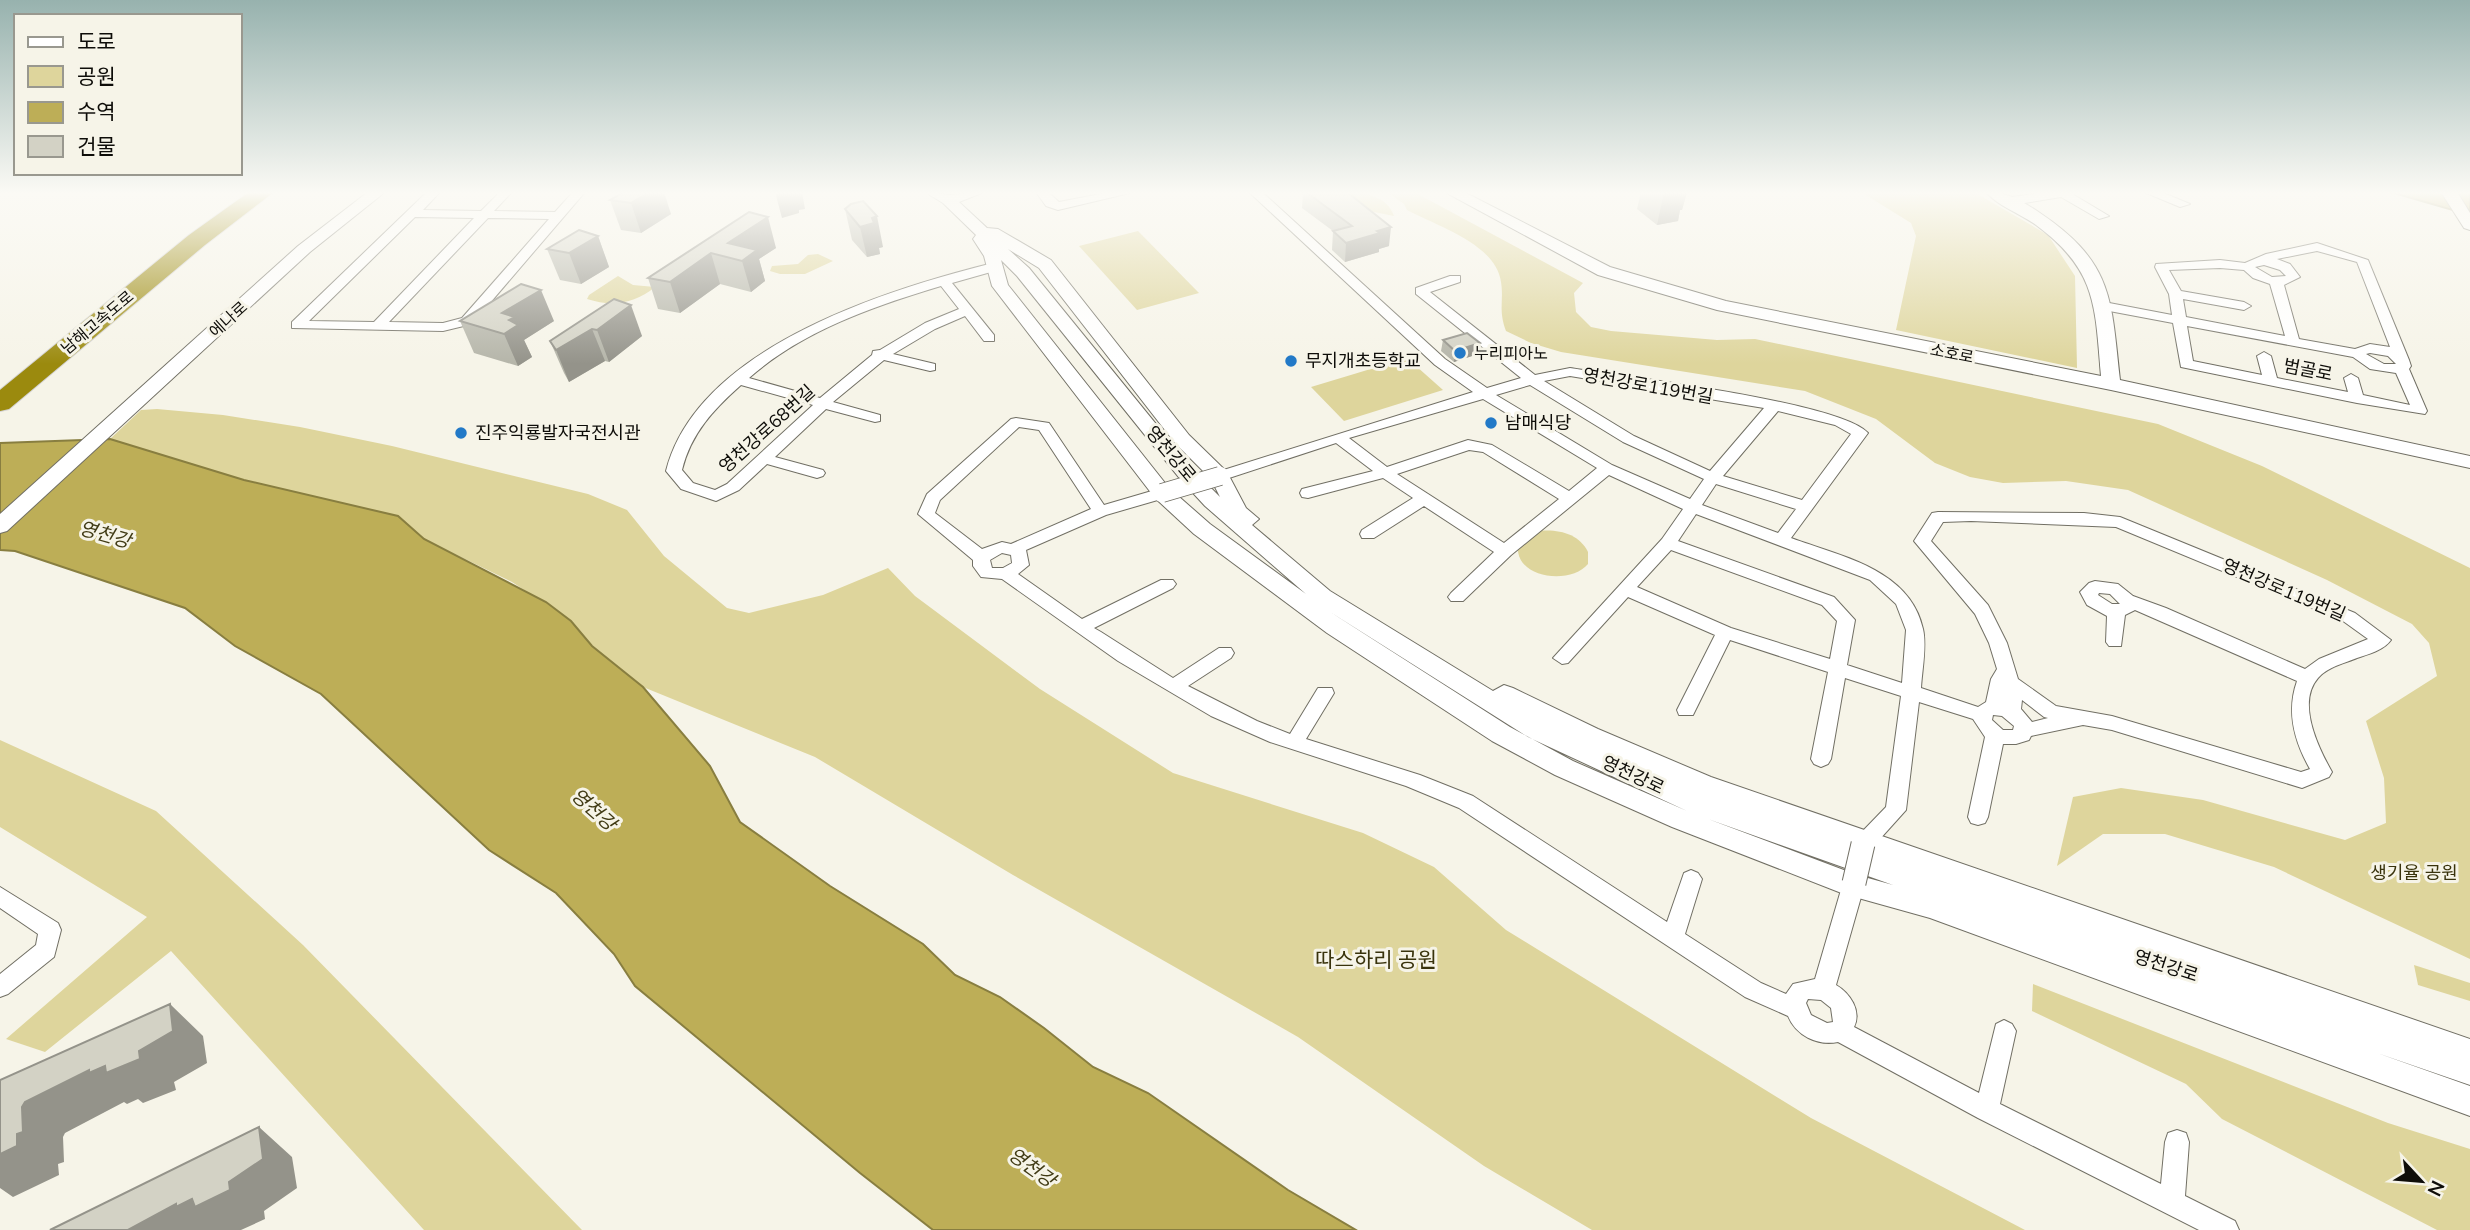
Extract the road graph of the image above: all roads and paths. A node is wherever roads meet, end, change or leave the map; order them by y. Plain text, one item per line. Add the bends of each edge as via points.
1 (158, 249) edge
2 (186, 249) edge
3 (294, 249) edge
4 (305, 249) edge
5 (375, 249) edge
6 (449, 249) edge
7 (528, 249) edge
8 (988, 249) edge
9 (998, 249) edge
10 (1022, 249) edge
11 (1317, 249) edge
12 (1563, 249) edge
13 (2074, 249) edge
14 (2300, 249) edge
15 (2319, 249) edge
16 (2272, 262) junction
17 (993, 267) junction
18 (2248, 267) junction
19 (1455, 279) dead end
20 (943, 281) junction
21 (2276, 281) junction
22 (2176, 294) junction
23 (2104, 306) junction
24 (2244, 306) dead end
25 (966, 311) junction
26 (2180, 320) junction
27 (378, 326) junction
28 (989, 338) dead end
29 (2292, 341) junction
30 (878, 354) junction
31 (2264, 356) dead end
32 (2401, 364) junction
33 (930, 367) dead end
34 (0, 376) edge
35 (2351, 378) dead end
36 (737, 379) junction
37 (1534, 379) junction
38 (2271, 382) junction
39 (2111, 384) junction
40 (1485, 394) junction
41 (2357, 399) junction
42 (0, 403) edge
43 (824, 404) junction
44 (1772, 408) junction
45 (875, 418) dead end
46 (106, 422) junction
47 (1338, 437) junction
48 (766, 459) junction
49 (2470, 462) edge
50 (1607, 468) junction
51 (817, 473) dead end
52 (1385, 473) junction
53 (1220, 476) junction
54 (1713, 477) junction
55 (1162, 493) junction
56 (1308, 493) dead end
57 (1569, 498) junction
58 (1423, 499) junction
59 (1691, 506) junction
60 (1805, 506) junction
61 (0, 508) edge
62 (1100, 512) junction
63 (0, 526) edge
64 (1368, 534) dead end
65 (1781, 540) junction
66 (1668, 543) junction
67 (1015, 550) junction
68 (1505, 551) junction
69 (982, 558) junction
70 (1006, 575) junction
71 (1167, 584) dead end
72 (1625, 589) junction
73 (1457, 597) dead end
74 (1081, 627) junction
75 (1726, 632) junction
76 (2115, 642) dead end
77 (1226, 653) dead end
78 (1562, 658) dead end
79 (1840, 667) junction
80 (2010, 677) junction
81 (2308, 678) junction
82 (1175, 686) junction
83 (1325, 693) dead end
84 (1911, 693) junction
85 (1686, 710) dead end
86 (2051, 712) junction
87 (2005, 716) junction
88 (2081, 718) junction
89 (1994, 734) junction
90 (1295, 741) junction
91 (1821, 759) dead end
92 (1978, 817) dead end
93 (1864, 842) junction
94 (1690, 879) dead end
95 (1854, 885) junction
96 (0, 896) edge
97 (1672, 937) junction
98 (0, 987) edge
99 (1823, 990) junction
100 (1794, 1009) junction
101 (1839, 1031) junction
102 (2004, 1031) dead end
103 (2470, 1053) edge
104 (2470, 1070) edge
105 (2470, 1101) edge
106 (1987, 1110) junction
107 (2177, 1142) dead end
108 (2172, 1203) junction
109 (2226, 1230) edge

1 - 34 highway, 남해고속도로
2 - 42 highway, 남해고속도로
3 - 46 street, 에나로
4 - 46 street, 에나로
5 - 27 street via 297,325
6 - 27 street
7 - 27 street via 467,321 443,327
8 - 17 street, 영천강로
9 - 104 street, 영천강로 via 1023,272 1212,501 1322,596 1537,730 1699,806
10 - 53 street, 영천강로 via 1045,264 1182,439
11 - 40 street via 1440,362
12 - 39 street, 소호로 via 1604,271 1661,290
13 - 23 street via 2099,286
14 - 16 street, 범골로 via 2270,257
15 - 32 street, 범골로 via 2362,260
16 - 18 street, 범골로 via 2257,261
16 - 21 street via 2294,276
17 - 20 street, 영천강로68번길
17 - 55 street, 영천강로 via 1000,286
18 - 21 street, 범골로 via 2254,274
18 - 22 street, 범골로 via 2161,267
19 - 37 street via 1421,292
20 - 25 street
20 - 36 street, 영천강로68번길 via 884,298 809,330
21 - 29 street, 범골로
22 - 24 street
22 - 26 street, 범골로
23 - 26 street, 범골로
23 - 39 street
25 - 28 street
25 - 30 street, 영천강로68번길 via 911,333
26 - 29 street, 범골로
26 - 38 street, 범골로 via 2186,364
29 - 32 street, 범골로 via 2358,354 2376,349
30 - 33 street
30 - 43 street, 영천강로68번길
31 - 38 street
32 - 41 street, 범골로 via 2420,411
35 - 41 street
36 - 43 street
36 - 48 street, 영천강로68번길 via 684,439 674,471 687,486 716,496
37 - 40 street, 영천강로119번길
37 - 44 street, 영천강로119번길 via 1570,372
37 - 54 street via 1632,441
38 - 41 street, 범골로
39 - 49 street, 소호로
40 - 47 street, 영천강로119번길
40 - 50 street
43 - 45 street
43 - 48 street, 영천강로68번길
44 - 54 street
44 - 60 street, 영천강로119번길 via 1820,415 1860,433
46 - 61 street
46 - 63 street
47 - 52 street
47 - 53 street, 영천강로119번길
48 - 51 street
50 - 57 street
50 - 59 street
52 - 56 street
52 - 57 street via 1477,446
52 - 58 street
53 - 55 street, 영천강로119번길, bridge
53 - 93 street, 영천강로 via 1238,512 1330,584 1518,702 1702,784
54 - 59 street
54 - 60 street
55 - 62 street, 영천강로
55 - 95 street, 영천강로 via 1202,529 1335,627 1501,734 1564,768 1681,820
57 - 68 street
58 - 64 street
58 - 68 street
59 - 65 street
59 - 66 street
60 - 65 street
62 - 67 street, 영천강로
62 - 69 street via 1044,426 1016,422 933,498 926,514
65 - 84 street via 1876,576 1903,601 1915,630
66 - 72 street
66 - 79 street via 1836,606 1846,620
67 - 69 street via 996,548
67 - 70 street via 1023,560
68 - 73 street
69 - 70 street via 987,573
70 - 74 street
71 - 74 street
72 - 75 street
72 - 78 street
74 - 82 street
75 - 79 street
75 - 85 street
76 - 81 street via 2123,606 2160,612
77 - 82 street
79 - 84 street
79 - 91 street
80 - 81 street, 영천강로119번길 via 1987,616 1968,588 1922,541 1938,517 2091,516 2120,522 2349,617 2382,640 2360,653 2315,668
80 - 86 street
80 - 87 street, 영천강로119번길
81 - 88 street via 2300,701 2305,739 2322,772 2302,780 2112,723
82 - 90 street via 1251,726
83 - 90 street
84 - 87 street
84 - 93 street via 1896,810
86 - 87 street
86 - 88 street
87 - 88 street
87 - 89 street via 1983,725
87 - 89 street via 2022,734 2011,738
89 - 92 street
90 - 97 street via 1435,787 1466,802
93 - 95 street, bridge
93 - 103 street, 영천강로
94 - 97 street
95 - 99 street
95 - 105 street, 영천강로 via 1931,907
96 - 98 street via 50,930 46,950
97 - 100 street via 1753,990
99 - 100 street via 1801,991
99 - 101 street via 1838,999 1846,1014
100 - 101 street via 1809,1028 1825,1034
101 - 106 street
102 - 106 street
106 - 108 street
107 - 108 street
108 - 109 street

